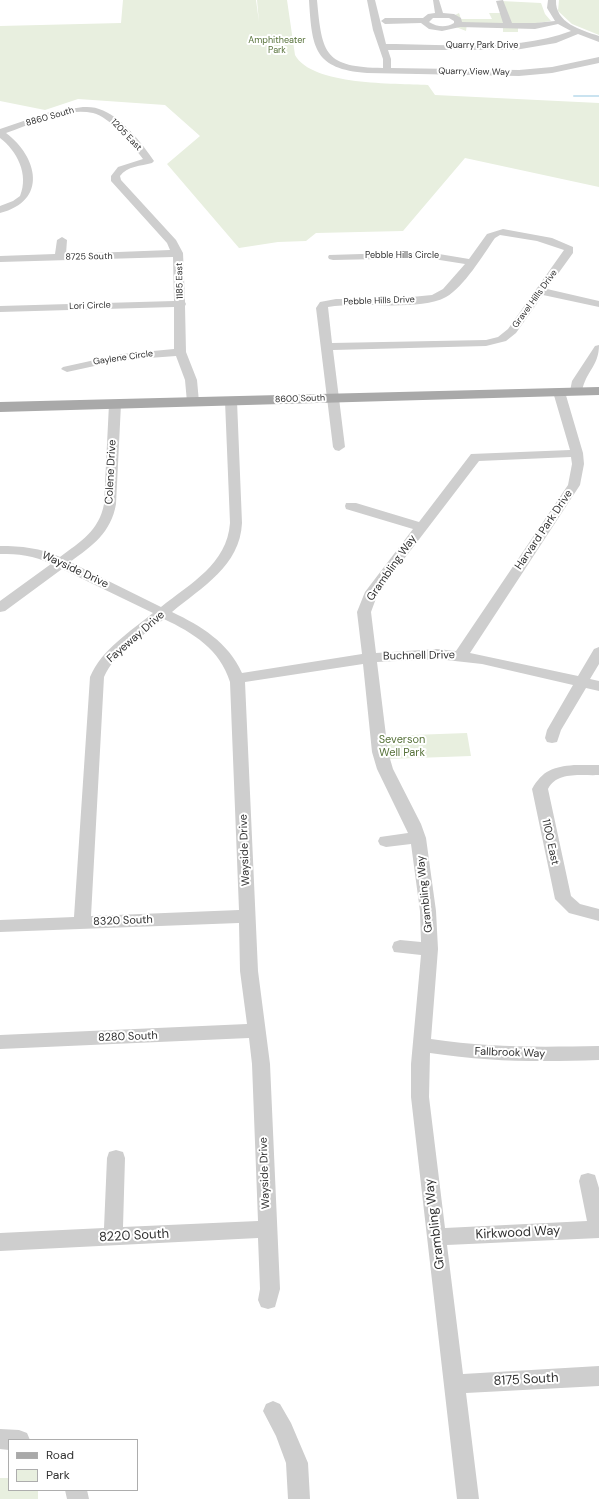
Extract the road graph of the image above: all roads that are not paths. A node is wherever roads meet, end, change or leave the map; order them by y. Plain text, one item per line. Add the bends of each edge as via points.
1 (313, 0) edge
2 (370, 0) edge
3 (552, 0) edge
4 (436, 1) edge
5 (500, 1) dead end
6 (440, 15) junction
7 (425, 21) junction
8 (386, 22) dead end
9 (458, 22) junction
10 (507, 22) junction
11 (554, 23) dead end
12 (446, 28) junction
13 (579, 31) junction
14 (599, 39) edge
15 (449, 44) dead end
16 (383, 47) junction
17 (599, 60) edge
18 (387, 70) junction
19 (100, 112) joint
20 (0, 132) edge
21 (116, 182) joint
22 (0, 210) edge
23 (500, 232) joint
24 (62, 240) dead end
25 (178, 252) junction
26 (333, 257) dead end
27 (60, 258) junction
28 (0, 259) edge
29 (471, 262) junction
30 (541, 291) junction
31 (180, 304) junction
32 (599, 304) edge
33 (0, 309) edge
34 (327, 347) junction
35 (599, 348) edge
36 (180, 352) junction
37 (67, 369) dead end
38 (576, 391) junction
39 (599, 391) edge
40 (559, 392) junction
41 (333, 398) junction
42 (231, 401) junction
43 (193, 402) junction
44 (115, 404) junction
45 (0, 407) edge
46 (339, 447) dead end
47 (577, 453) junction
48 (351, 506) dead end
49 (421, 527) junction
50 (0, 550) edge
51 (61, 562) junction
52 (0, 608) edge
53 (163, 613) junction
54 (599, 652) edge
55 (461, 655) junction
56 (369, 658) junction
57 (237, 678) junction
58 (581, 682) junction
59 (599, 686) edge
60 (552, 738) dead end
61 (599, 770) edge
62 (418, 838) junction
63 (386, 841) dead end
64 (599, 915) edge
65 (247, 916) junction
66 (82, 923) junction
67 (0, 926) edge
68 (400, 947) dead end
69 (430, 949) junction
70 (257, 1031) junction
71 (0, 1042) edge
72 (422, 1045) junction
73 (599, 1053) edge
74 (116, 1158) dead end
75 (588, 1181) dead end
76 (267, 1229) junction
77 (599, 1229) edge
78 (113, 1237) junction
79 (436, 1237) junction
80 (0, 1242) edge
81 (268, 1300) dead end
82 (599, 1376) edge
83 (454, 1384) junction
84 (273, 1411) dead end
85 (299, 1499) edge
86 (468, 1499) edge

1 - 18 street, Quarry View Way via 315,24 324,54 330,61 348,68
2 - 16 street
3 - 13 street via 551,8 556,17
4 - 6 street
5 - 10 street
6 - 7 street via 429,17
6 - 9 street via 451,16
7 - 8 street
7 - 12 street via 432,27
9 - 10 street
9 - 12 street
10 - 11 street via 519,34 536,26
12 - 15 street
13 - 14 street
13 - 16 street, Quarry Park Drive via 556,40 515,47
16 - 18 street
17 - 18 street, Quarry View Way via 528,73
19 - 20 street, 8860 South via 76,109
19 - 21 street, 1205 East via 109,118 148,161 119,171 116,174
20 - 22 street via 19,150 27,169 25,195 13,205
21 - 25 street, 1185 East via 172,242
23 - 29 street, Pebble Hills Drive via 491,236
23 - 30 street, Gravel Hills Drive via 559,243 569,249
24 - 27 street
25 - 27 street, 8725 South
25 - 31 street, 1185 East
26 - 29 street, Pebble Hills Circle via 427,255
27 - 28 street, 8725 South
29 - 34 street, Pebble Hills Drive via 449,289 437,297 421,300 324,304 322,308
30 - 32 street
30 - 34 street, Gravel Hills Drive via 508,335 495,342
31 - 33 street, Lori Circle
31 - 36 street, 1185 East
34 - 41 street, Pebble Hills Drive
35 - 38 street via 578,381
36 - 37 street, Gaylene Circle via 122,357
36 - 43 street, 1185 East via 191,380
38 - 39 main road, 8600 South
38 - 40 main road, 8600 South
40 - 41 main road, 8600 South
40 - 47 street, Harvard Park Drive
41 - 42 main road, 8600 South
41 - 46 street, Pebble Hills Drive
42 - 43 main road, 8600 South
42 - 53 street, Fayeway Drive via 236,523 234,541 219,567
43 - 44 main road, 8600 South
44 - 45 main road, 8600 South
44 - 51 street, Colene Drive via 109,512 93,539
47 - 49 street, Grambling Way via 475,457
47 - 55 street, Harvard Park Drive via 574,485
48 - 49 street
49 - 56 street, Grambling Way via 372,592 366,605 364,619
50 - 51 street, Wayside Drive via 33,552
51 - 52 street, Colene Drive
51 - 53 street, Wayside Drive
53 - 57 street, Wayside Drive via 203,633 216,644 232,666
53 - 66 street, Fayeway Drive via 115,652 97,677
54 - 58 street
55 - 56 street, Buchnell Drive
55 - 58 street, Buchnell Drive
56 - 57 street, Buchnell Drive
56 - 62 street, Grambling Way via 380,752 385,769
57 - 65 street, Wayside Drive
58 - 59 street, Buchnell Drive
58 - 60 street
61 - 64 street, 1100 East via 560,772 551,775 542,783 540,794 563,898 582,913
62 - 63 street
62 - 69 street, Grambling Way via 428,911
65 - 66 street, 8320 South
65 - 70 street, Wayside Drive via 250,990
66 - 67 street, 8320 South
68 - 69 street, Grambling Way
69 - 72 street, Grambling Way
70 - 71 street, 8280 South
70 - 76 street, Wayside Drive via 261,1064
72 - 73 street, Fallbrook Way via 469,1052 520,1055
72 - 79 street, Grambling Way via 420,1097
74 - 78 street
75 - 77 street
76 - 78 street, 8220 South
76 - 81 street, Wayside Drive via 270,1289
77 - 79 street, Kirkwood Way
78 - 80 street, 8220 South
79 - 83 street, Grambling Way
82 - 83 street, 8175 South
83 - 86 street, Grambling Way
84 - 85 street via 284,1430 297,1463

